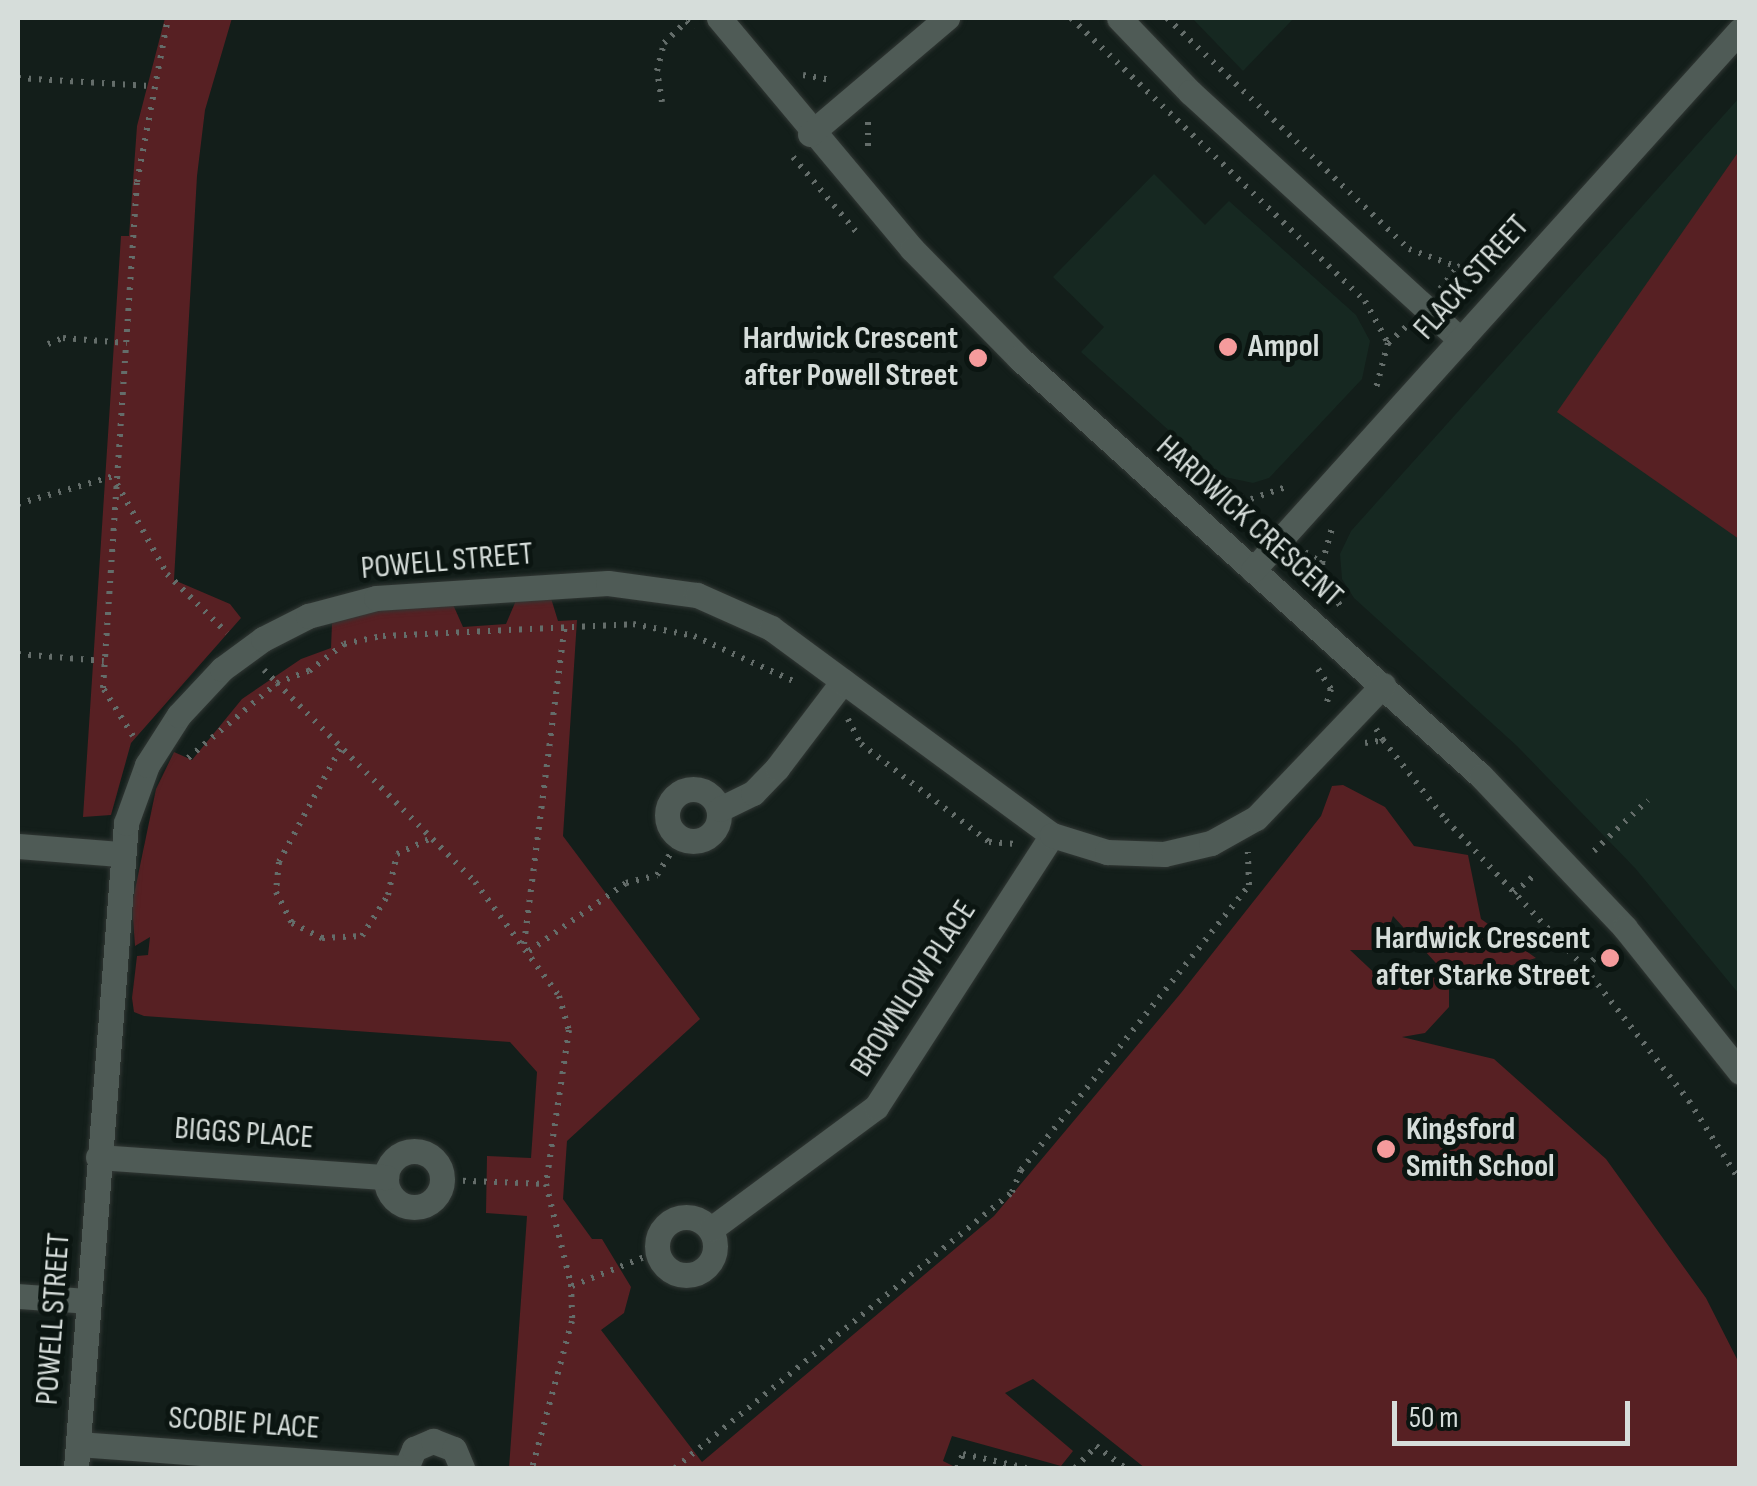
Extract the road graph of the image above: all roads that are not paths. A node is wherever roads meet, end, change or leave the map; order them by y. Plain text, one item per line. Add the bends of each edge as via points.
1 (719, 18) edge
2 (948, 18) edge
3 (1119, 18) edge
4 (1734, 36) edge
5 (810, 134) junction
6 (1461, 340) junction
7 (1254, 570) junction
8 (1383, 685) junction
9 (835, 691) junction
10 (720, 809) junction
11 (1052, 834) junction
12 (18, 846) edge
13 (120, 854) junction
14 (1740, 1072) edge
15 (98, 1157) junction
16 (386, 1177) junction
17 (711, 1228) junction
18 (18, 1296) edge
19 (88, 1301) junction
20 (77, 1456) edge
21 (406, 1468) edge
22 (462, 1468) edge

1 - 5 street, HARDWICK CRESCENT
2 - 5 street
3 - 6 street via 1190,92
4 - 6 street, FLACK STREET
5 - 7 street, HARDWICK CRESCENT via 1020,358
6 - 7 street, FLACK STREET
7 - 8 street, HARDWICK CRESCENT
8 - 11 street, POWELL STREET via 1256,818 1211,842 1164,854 1106,852
8 - 14 street, HARDWICK CRESCENT via 1561,856
9 - 10 street via 753,792
9 - 11 street, POWELL STREET
9 - 13 street, POWELL STREET via 739,610 638,584 376,598 308,616 244,652 142,744
10 - 10 street via 700,788 672,798 667,812 680,838 709,836
11 - 17 street, BROWNLOW PLACE via 876,1107
12 - 13 street
13 - 15 street, POWELL STREET
15 - 16 street, BIGGS PLACE
15 - 19 street, POWELL STREET
16 - 16 street via 394,1198 413,1207 433,1200 442,1180 436,1160 416,1151 396,1158
17 - 17 street via 713,1259 703,1270 673,1273 657,1252 659,1232 669,1221 699,1218
18 - 19 street
19 - 20 street, POWELL STREET
20 - 21 street, SCOBIE PLACE
21 - 22 street, SCOBIE PLACE via 414,1449 433,1442 454,1449

